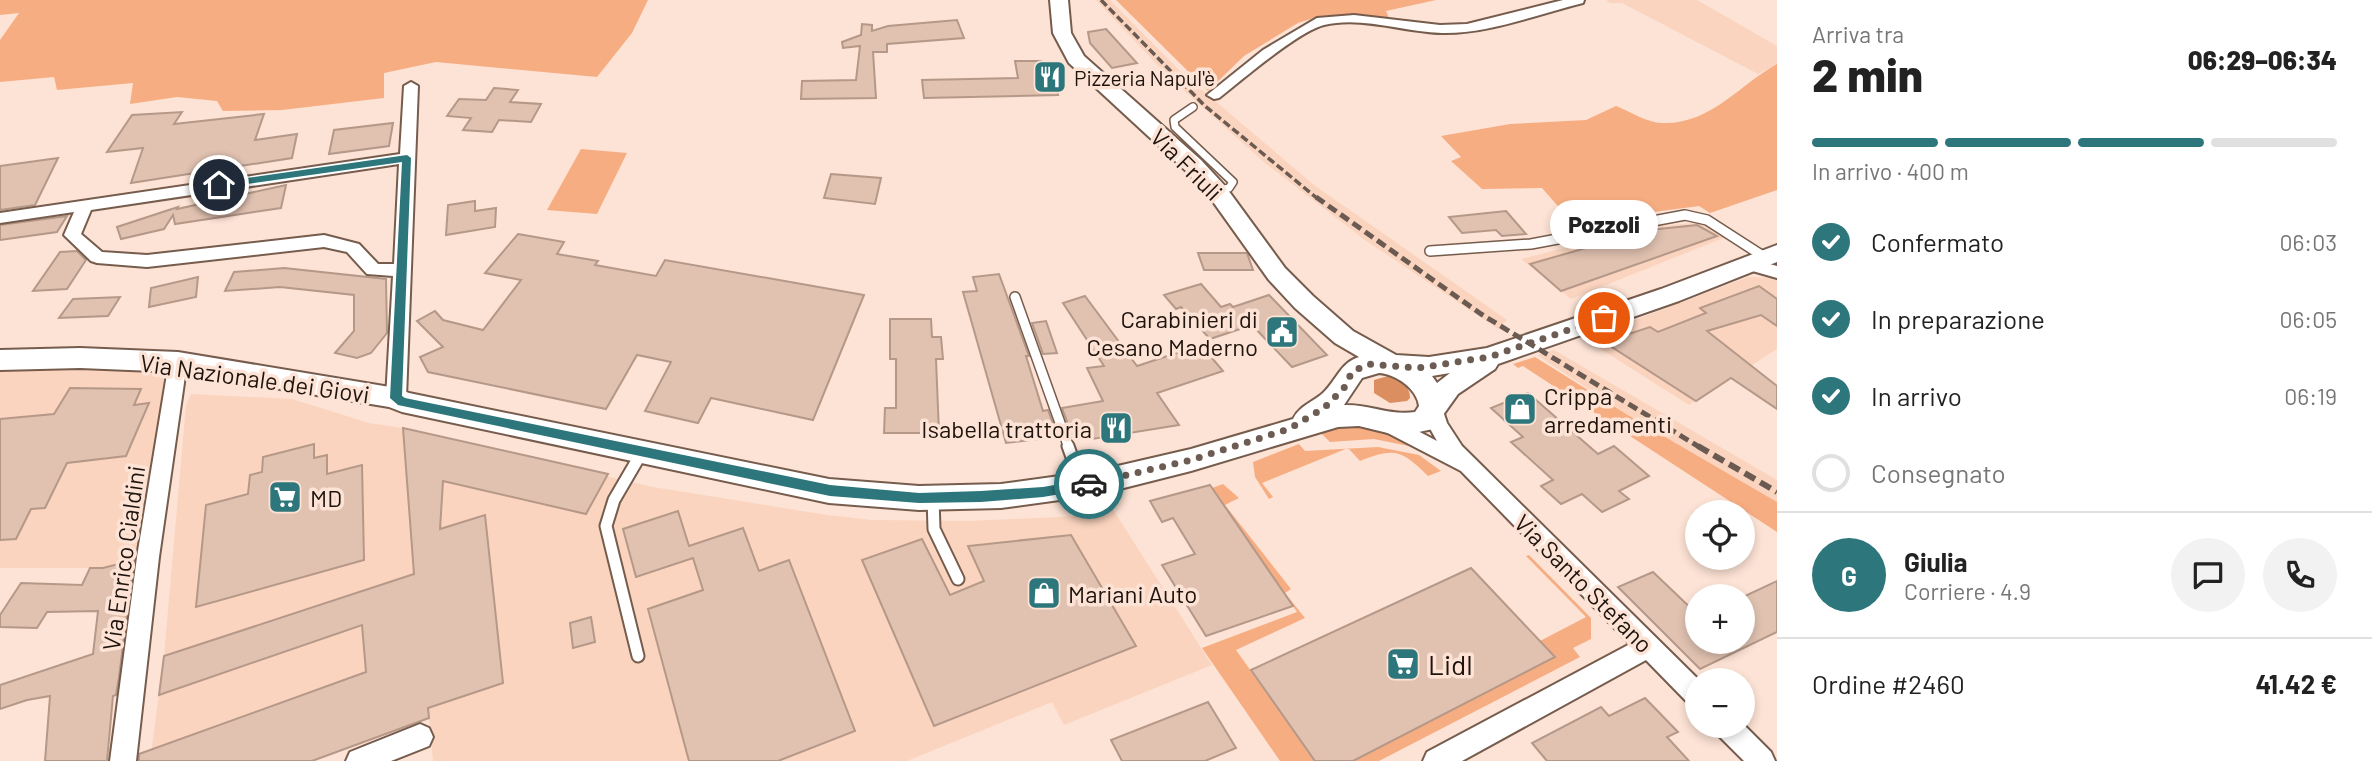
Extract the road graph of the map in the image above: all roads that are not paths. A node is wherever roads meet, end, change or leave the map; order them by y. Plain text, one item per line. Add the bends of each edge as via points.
1 (1059, 0) edge
2 (1578, 0) edge
3 (411, 86) dead end
4 (1214, 95) dead end
5 (1193, 107) dead end
6 (407, 158) junction
7 (1217, 191) junction
8 (85, 205) junction
9 (0, 218) edge
10 (1430, 251) dead end
11 (1770, 261) edge
12 (402, 270) junction
13 (1015, 297) dead end
14 (1329, 327) junction
15 (1489, 357) junction
16 (0, 360) edge
17 (178, 362) junction
18 (1391, 365) junction
19 (1348, 379) junction
20 (396, 398) junction
21 (1433, 407) junction
22 (1387, 423) junction
23 (1289, 429) junction
24 (642, 452) junction
25 (1471, 469) junction
26 (1082, 485) junction
27 (933, 498) junction
28 (958, 579) dead end
29 (1648, 647) junction
30 (638, 656) dead end
31 (1685, 683) edge
32 (420, 737) dead end
33 (1739, 738) edge
34 (123, 761) edge
35 (359, 761) edge
36 (1436, 761) edge
37 (1762, 761) edge

1 - 7 main road, Via Friuli via 1062,33 1076,59
2 - 4 street via 1467,29 1354,19 1322,21 1268,53
3 - 6 street
5 - 7 lane via 1174,120 1175,127 1233,182
6 - 8 street
6 - 12 street
7 - 14 main road, Via Friuli via 1277,274
8 - 9 street
8 - 12 street via 72,235 97,257 147,261 324,241 353,248 373,270
10 - 11 lane via 1531,244 1685,215 1707,220
11 - 15 main road
12 - 20 street
13 - 26 lane
14 - 18 main road, Via Friuli
14 - 19 main road, Via Friuli via 1347,355
15 - 18 main road via 1429,367
15 - 21 main road via 1483,366 1449,387
16 - 17 main road, Via Nazionale dei Giovi
17 - 20 main road, Via Nazionale dei Giovi
17 - 34 street, Via Enrico Cialdini
18 - 19 main road via 1368,364
18 - 21 main road via 1422,382
19 - 22 main road via 1348,389 1361,409
19 - 23 main road, Via Nazionale dei Giovi via 1331,402
20 - 24 main road, Via Nazionale dei Giovi
21 - 22 main road via 1423,421
21 - 25 street, Via Santo Stefano via 1442,433
22 - 23 main road, Via Nazionale dei Giovi via 1359,415 1338,416
22 - 25 street, Via Santo Stefano
23 - 26 main road, Via Nazionale dei Giovi via 1179,463
24 - 27 main road, Via Nazionale dei Giovi via 830,491
24 - 30 lane via 614,500 606,526
25 - 29 street, Via Santo Stefano
26 - 27 main road, Via Nazionale dei Giovi via 1001,496
27 - 28 lane via 934,529
29 - 31 street, Via Santo Stefano
29 - 36 street
32 - 35 street
33 - 37 street

